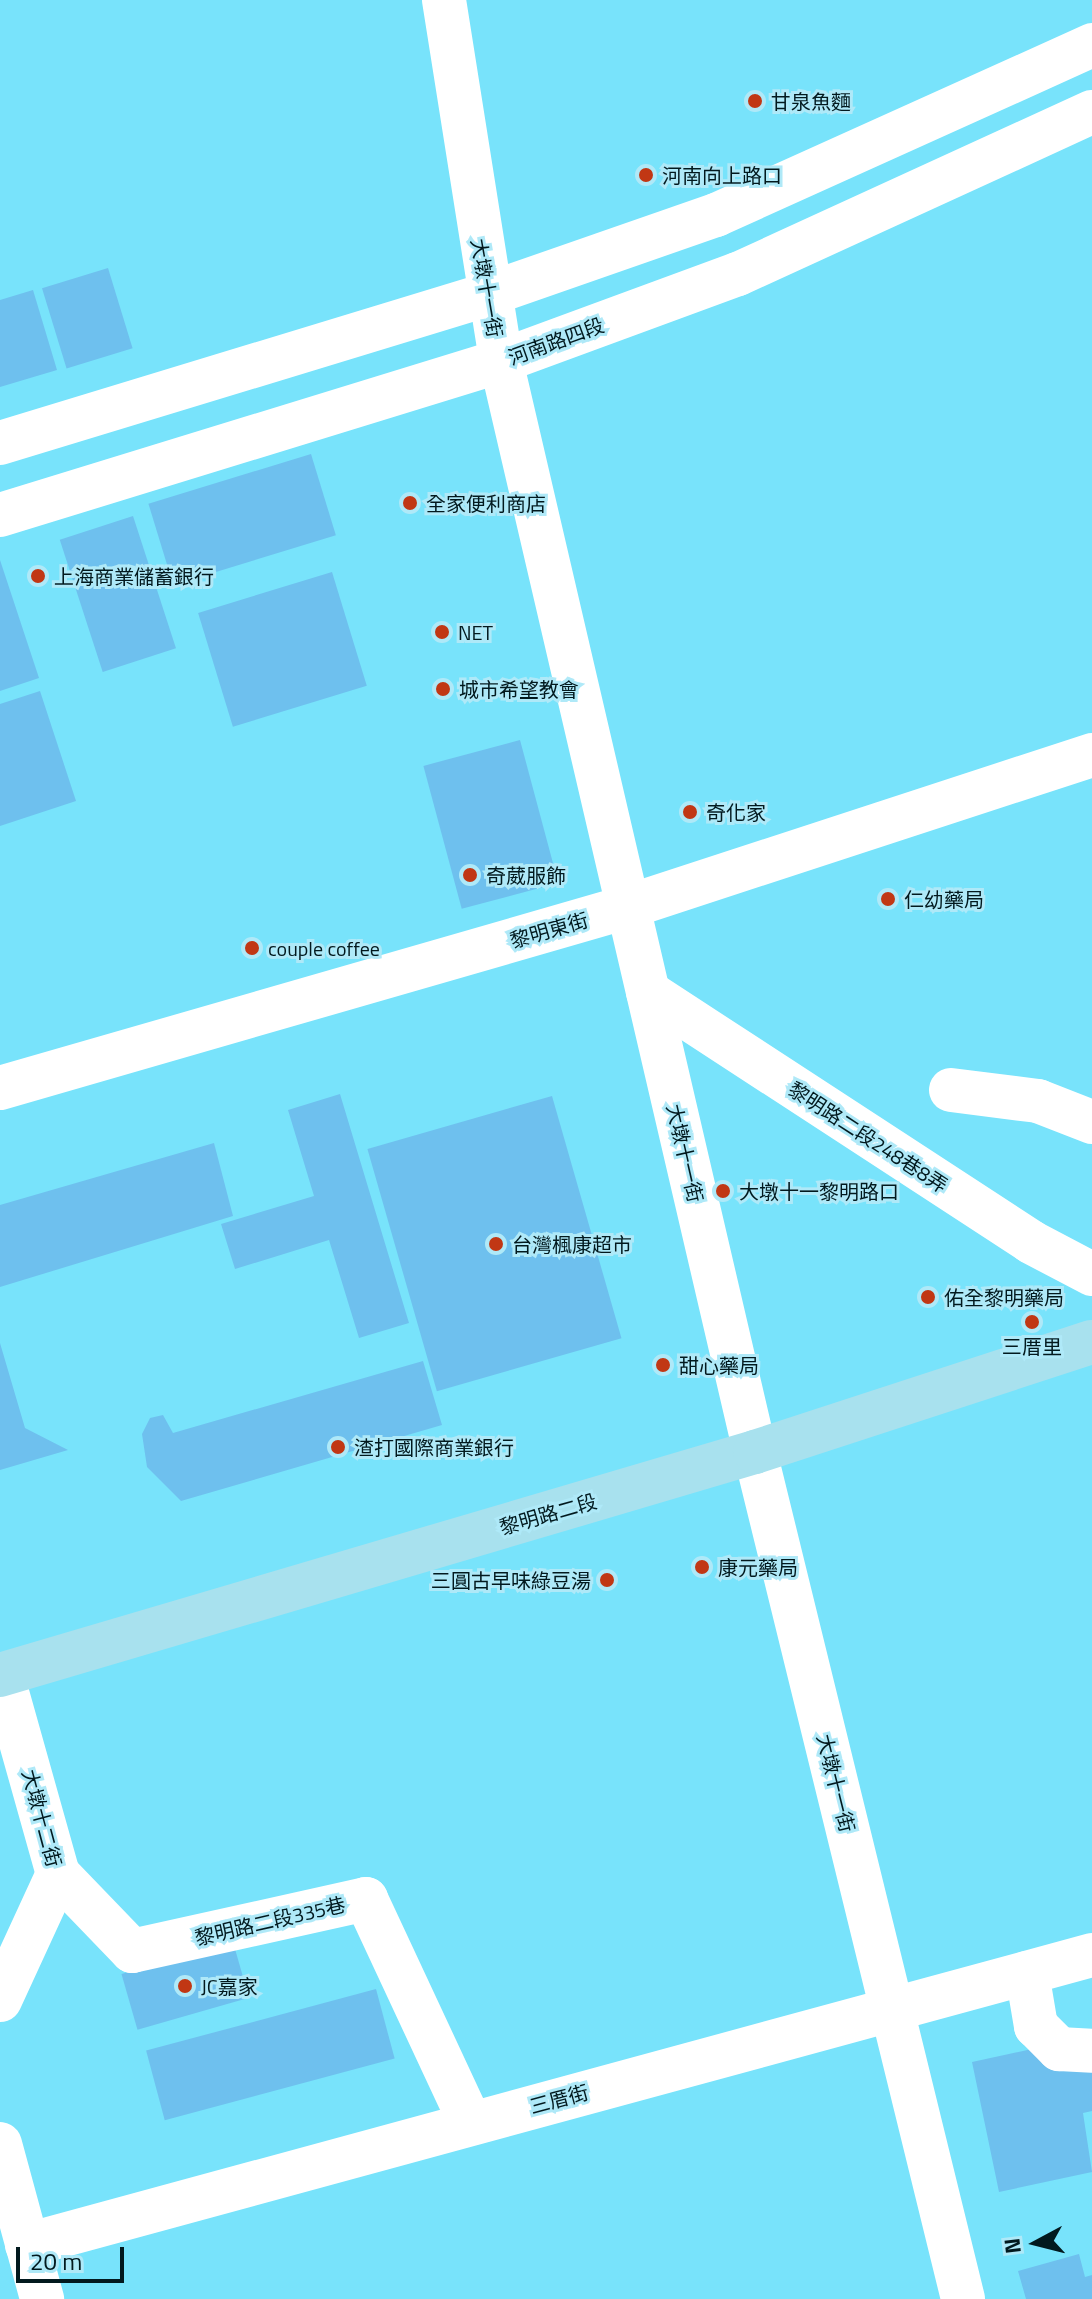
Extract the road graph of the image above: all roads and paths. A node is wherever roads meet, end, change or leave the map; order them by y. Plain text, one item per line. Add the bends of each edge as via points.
1 (444, 0) edge
2 (1092, 45) edge
3 (1092, 112) edge
4 (486, 295) junction
5 (501, 361) junction
6 (0, 443) edge
7 (0, 515) edge
8 (1092, 755) edge
9 (627, 907) junction
10 (648, 992) junction
11 (0, 1088) edge
12 (951, 1090) dead end
13 (1092, 1122) edge
14 (1092, 1274) edge
15 (1092, 1342) edge
16 (755, 1452) junction
17 (1, 1675) edge
18 (58, 1874) junction
19 (1092, 1955) edge
20 (1027, 1973) junction
21 (0, 2000) edge
22 (892, 2010) junction
23 (1092, 2051) edge
24 (470, 2122) junction
25 (0, 2144) edge
26 (27, 2245) junction
27 (42, 2299) edge
28 (963, 2299) edge

1 - 4 street, 大墩十一街
2 - 4 street via 716,215
3 - 5 street, 河南路四段 via 738,274
4 - 5 street, 大墩十一街
4 - 6 street
5 - 7 street, 河南路四段
5 - 9 street, 大墩十一街
8 - 9 street, 黎明東街
9 - 10 street, 大墩十一街
9 - 11 street, 黎明東街
10 - 14 street, 黎明路二段248巷8弄 via 1019,1235
10 - 16 street, 大墩十一街
12 - 13 street via 1038,1101
15 - 16 main road, 黎明路二段
16 - 17 main road, 黎明路二段
16 - 22 street, 大墩十一街
17 - 18 street, 大墩十二街
18 - 21 street, 大墩十二街
18 - 24 street, 黎明路二段335巷 via 132,1951 366,1899
19 - 20 street, 三厝街
20 - 22 street, 三厝街
20 - 23 street via 1036,2026 1059,2049
22 - 24 street, 三厝街
22 - 28 street, 大墩十一街
24 - 26 street, 三厝街
25 - 26 street
26 - 27 street

